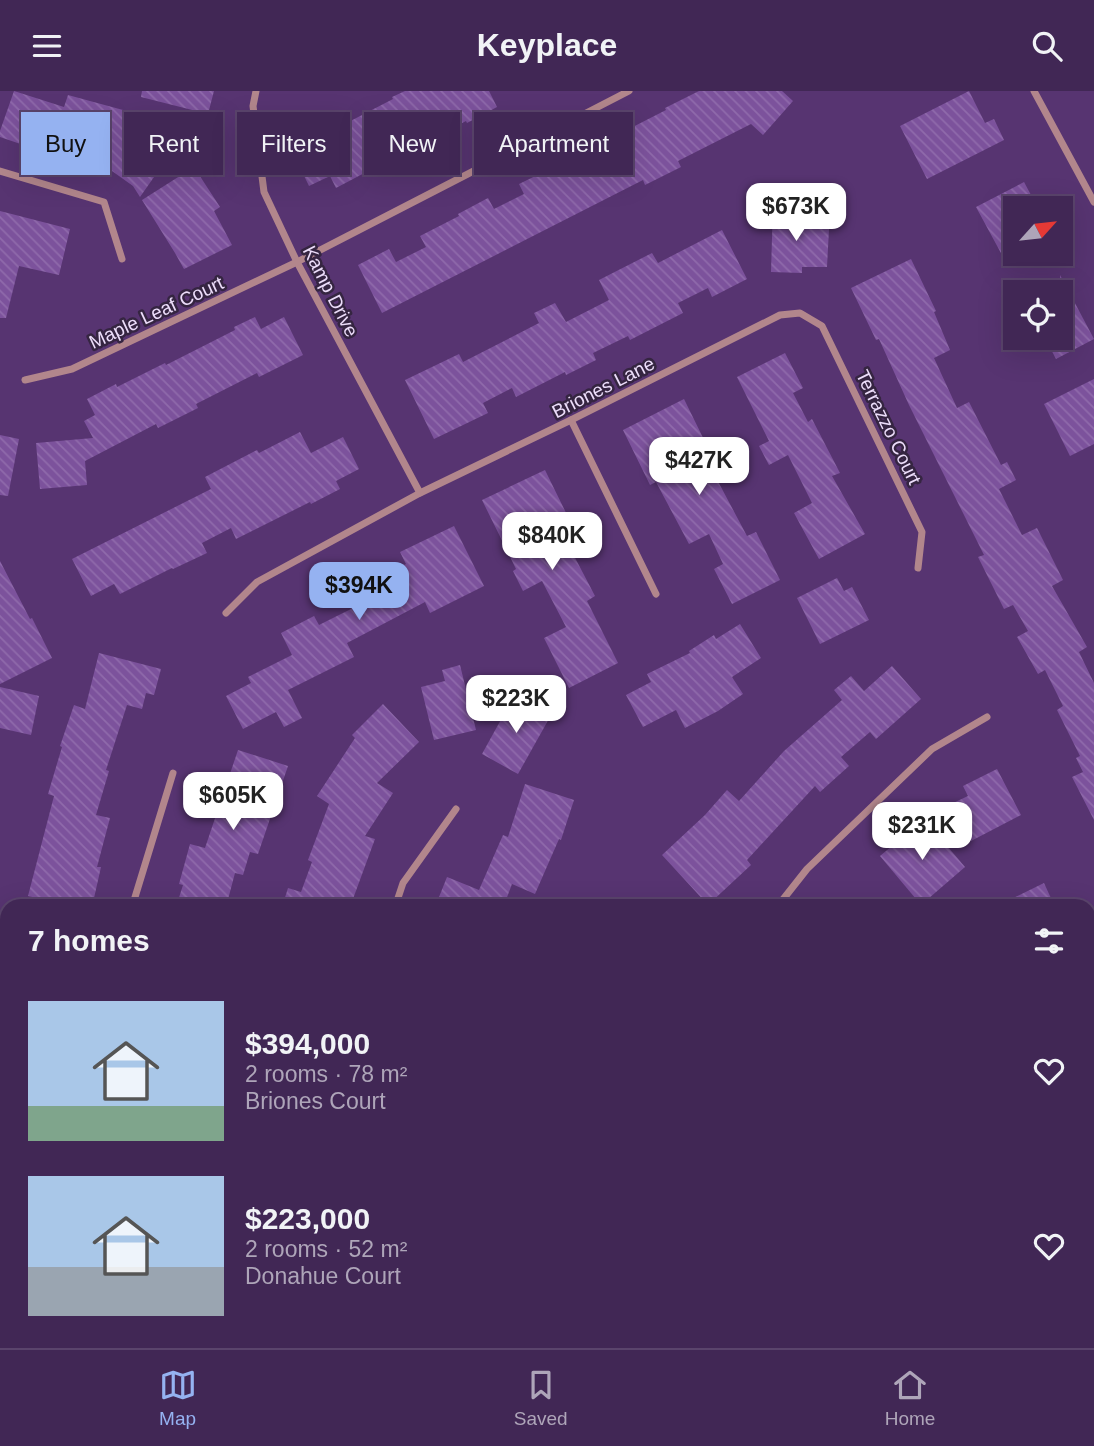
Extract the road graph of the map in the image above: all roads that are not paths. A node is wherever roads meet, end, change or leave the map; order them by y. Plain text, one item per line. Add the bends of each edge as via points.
1 (256, 91) edge
2 (629, 91) edge
3 (1034, 91) edge
4 (0, 171) edge
5 (1094, 202) edge
6 (122, 260) dead end
7 (298, 262) junction
8 (800, 313) joint
9 (25, 380) dead end
10 (571, 420) junction
11 (420, 493) junction
12 (918, 568) dead end
13 (656, 594) dead end
14 (226, 613) dead end
15 (987, 717) dead end
16 (173, 773) dead end
17 (456, 809) dead end
18 (134, 899) edge
19 (398, 899) edge
20 (783, 899) edge

1 - 7 street, Kamp Drive via 253,106 264,192
2 - 7 street, Maple Leaf Court
3 - 5 street
4 - 6 street via 104,202
7 - 9 street, Maple Leaf Court via 72,369
7 - 11 street, Kamp Drive
8 - 10 street, Briones Lane via 780,315
8 - 12 street, Terrazzo Court via 822,326 922,532
10 - 11 street, Briones Lane
10 - 13 street
11 - 14 street, Briones Lane via 257,582
15 - 20 street via 932,749 807,869
16 - 18 street
17 - 19 street via 403,883

